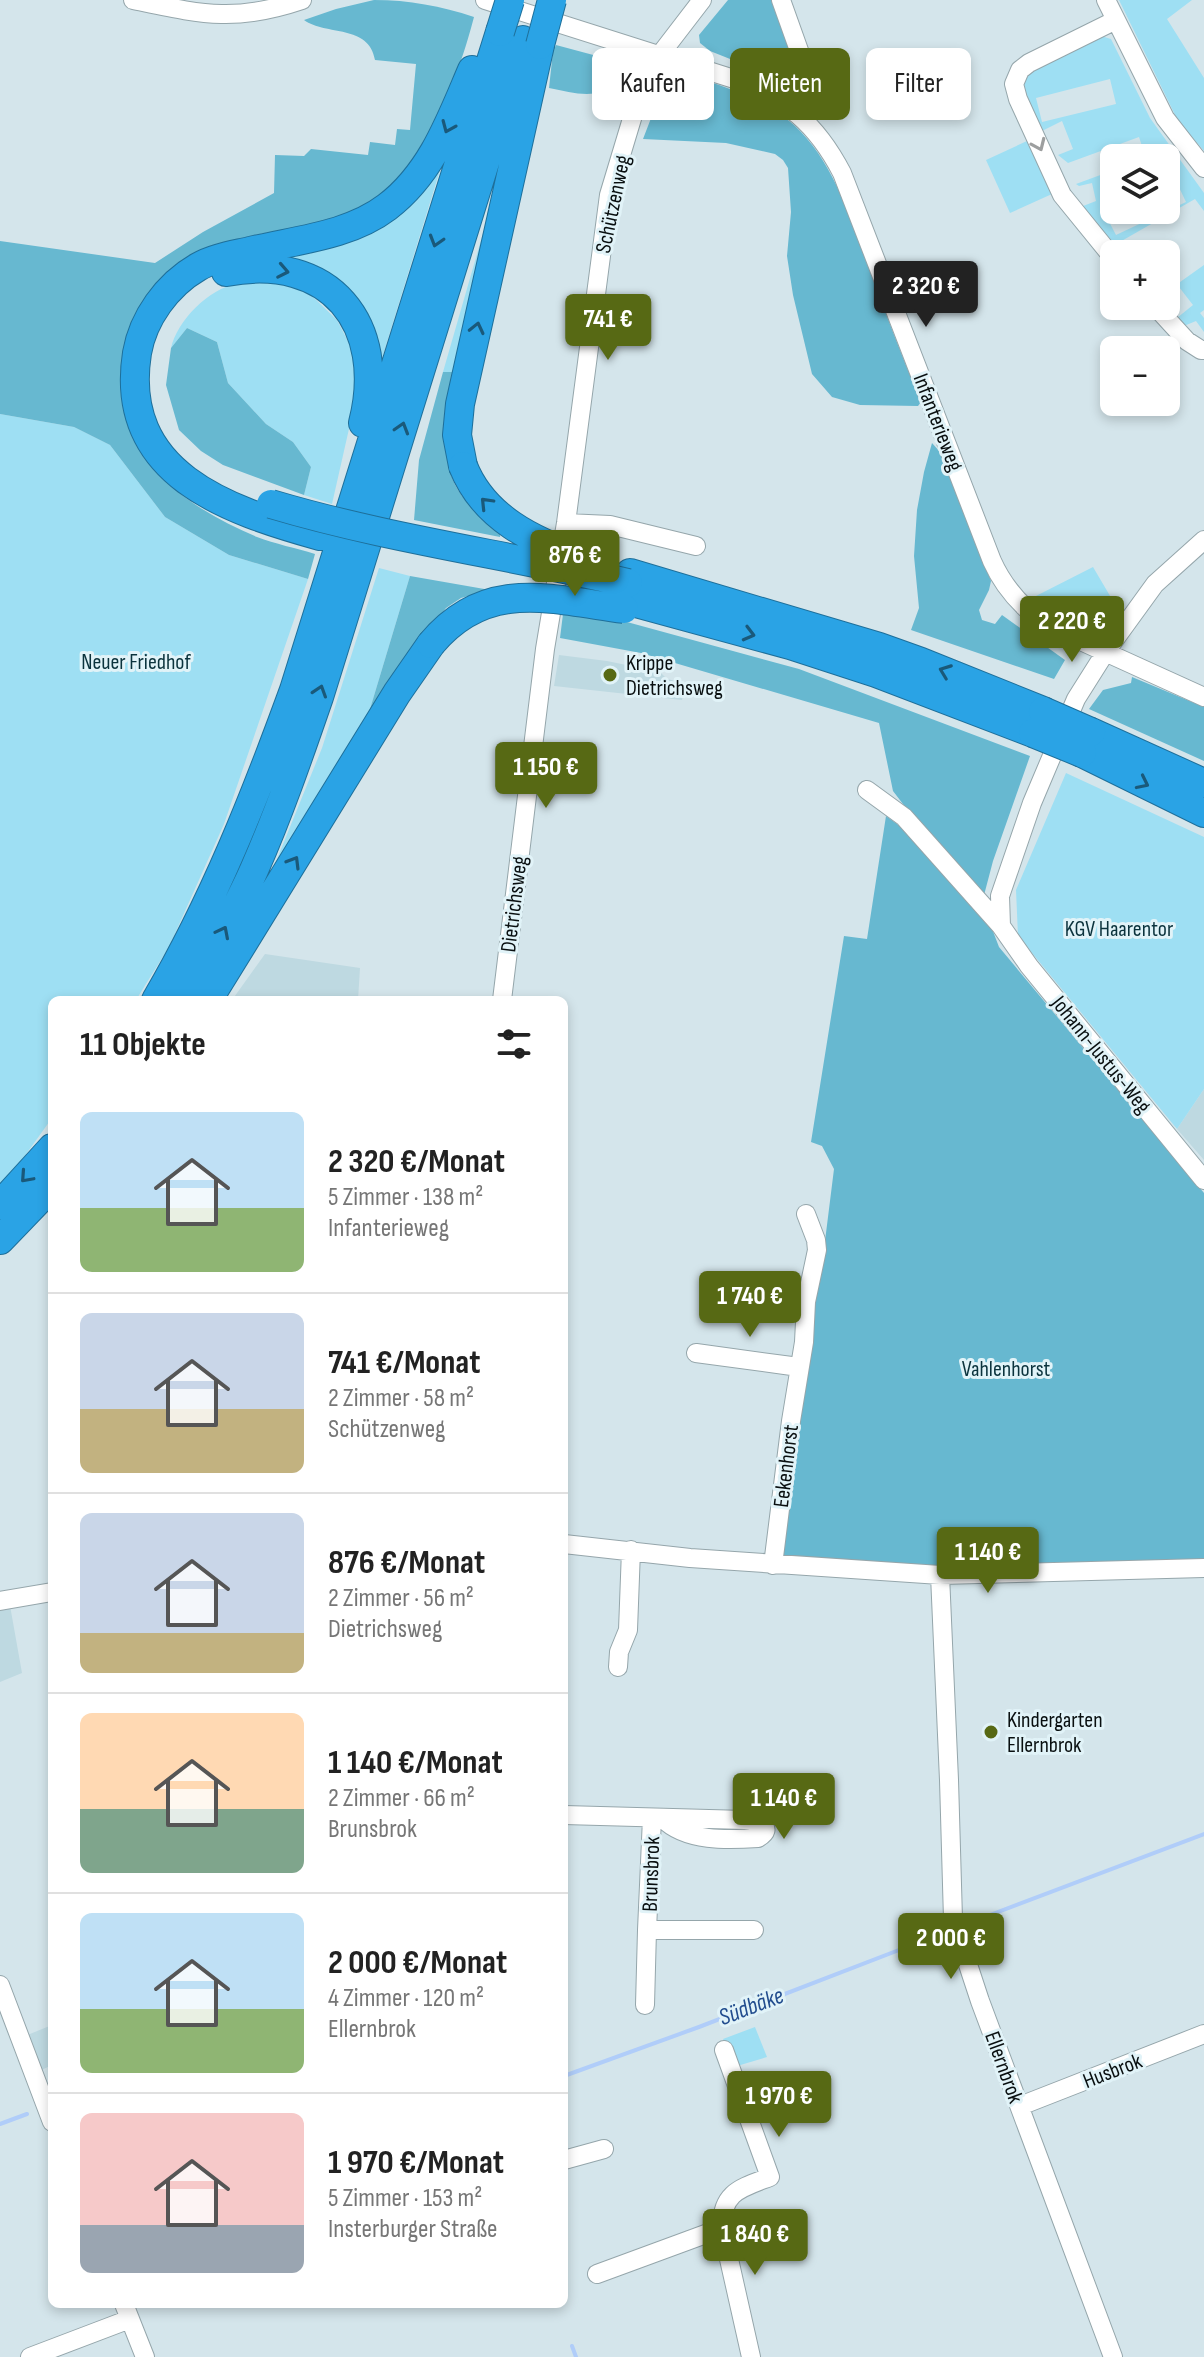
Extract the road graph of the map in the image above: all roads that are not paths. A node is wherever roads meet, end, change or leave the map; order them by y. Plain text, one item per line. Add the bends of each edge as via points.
1 (133, 0) edge
2 (302, 0) edge
3 (485, 0) edge
4 (498, 0) edge
5 (510, 0) edge
6 (535, 0) edge
7 (552, 0) edge
8 (702, 0) edge
9 (781, 0) edge
10 (1106, 0) edge
11 (1116, 20) junction
12 (513, 36) junction
13 (634, 48) edge
14 (665, 48) edge
15 (799, 48) edge
16 (632, 120) edge
17 (803, 120) edge
18 (1204, 168) edge
19 (1100, 242) edge
20 (1168, 320) edge
21 (1204, 350) edge
22 (351, 510) junction
23 (269, 512) junction
24 (566, 523) junction
25 (1204, 540) edge
26 (696, 546) dead end
27 (558, 571) joint
28 (627, 591) junction
29 (1105, 653) junction
30 (1204, 697) edge
31 (1038, 722) junction
32 (1087, 743) junction
33 (1204, 783) edge
34 (867, 790) dead end
35 (1204, 813) edge
36 (1001, 926) junction
37 (158, 996) edge
38 (187, 996) edge
39 (210, 996) edge
40 (502, 996) edge
41 (48, 1152) edge
42 (1204, 1180) edge
43 (48, 1192) edge
44 (0, 1205) edge
45 (806, 1214) dead end
46 (0, 1240) edge
47 (696, 1353) dead end
48 (799, 1367) junction
49 (568, 1544) edge
50 (631, 1550) junction
51 (773, 1565) junction
52 (1204, 1568) edge
53 (940, 1575) junction
54 (48, 1593) edge
55 (0, 1601) edge
56 (618, 1667) dead end
57 (568, 1815) edge
58 (647, 1930) junction
59 (754, 1930) dead end
60 (0, 1985) edge
61 (645, 2005) dead end
62 (1204, 2034) edge
63 (724, 2050) dead end
64 (1020, 2106) junction
65 (48, 2111) edge
66 (604, 2149) dead end
67 (568, 2159) edge
68 (722, 2228) junction
69 (597, 2274) dead end
70 (127, 2311) edge
71 (30, 2357) edge
72 (145, 2357) edge
73 (751, 2357) edge
74 (1113, 2357) edge

1 - 2 street via 221,16
3 - 13 street, Infanterieweg
4 - 12 highway
5 - 12 highway, bridge
6 - 12 highway
7 - 12 highway, bridge
8 - 14 street, Schützenweg
9 - 15 street
10 - 11 street
11 - 18 street via 1165,118
11 -> 19 street via 1029,63 1014,84 1062,195
12 -> 22 highway
12 -> 23 highway via 420,174 385,209 359,224 201,265 168,291 147,322 134,384 137,407 156,451 189,484 214,499
28 -> 12 highway, bridge via 489,508 463,466 457,435 460,404
38 -> 12 highway via 253,871 285,795 328,668
16 - 24 street, Schützenweg via 609,195
17 - 29 street, Infanterieweg via 820,136 842,173 998,574 1039,620
20 - 21 street
23 -> 22 highway via 197,470 176,451 163,433 151,396 157,339 173,310 204,282 247,268 314,280 337,296 365,342 369,391 349,476
22 - 37 highway via 258,790 200,920
23 - 28 highway, bridge via 538,563
24 - 26 street via 610,525
24 - 27 street, Schützenweg
25 - 29 street via 1155,584
27 - 40 street, Dietrichsweg
28 -> 31 highway via 674,614
31 -> 28 highway via 879,647 737,606
39 -> 28 highway, bridge via 397,693 454,621 477,606 505,598
29 - 30 street, Infanterieweg
29 - 36 street via 1076,699 1032,803 1000,896
31 - 32 highway, bridge
32 - 33 highway
32 -> 35 highway
34 - 36 street, Johann-Justus-Weg via 904,817
36 - 42 street, Johann-Justus-Weg
41 -> 44 highway
43 - 46 highway
45 - 48 street, Eekenhorst via 817,1250
47 - 48 street
48 - 51 street, Eekenhorst
49 - 50 street
50 - 51 street
50 - 56 street via 628,1630
51 - 53 street
52 - 53 street
53 - 64 street, Ellernbrok via 953,1919
54 - 55 street
57 - 58 street, Brunsbrok via 657,1818
58 - 59 street, Brunsbrok
58 - 61 street, Brunsbrok
60 - 65 street
62 - 64 street, Husbrok
63 - 68 street via 770,2177 736,2190 722,2214
64 - 74 street, Ellernbrok
66 - 67 street
68 - 69 street
68 - 73 street
70 - 71 street
70 - 72 street

